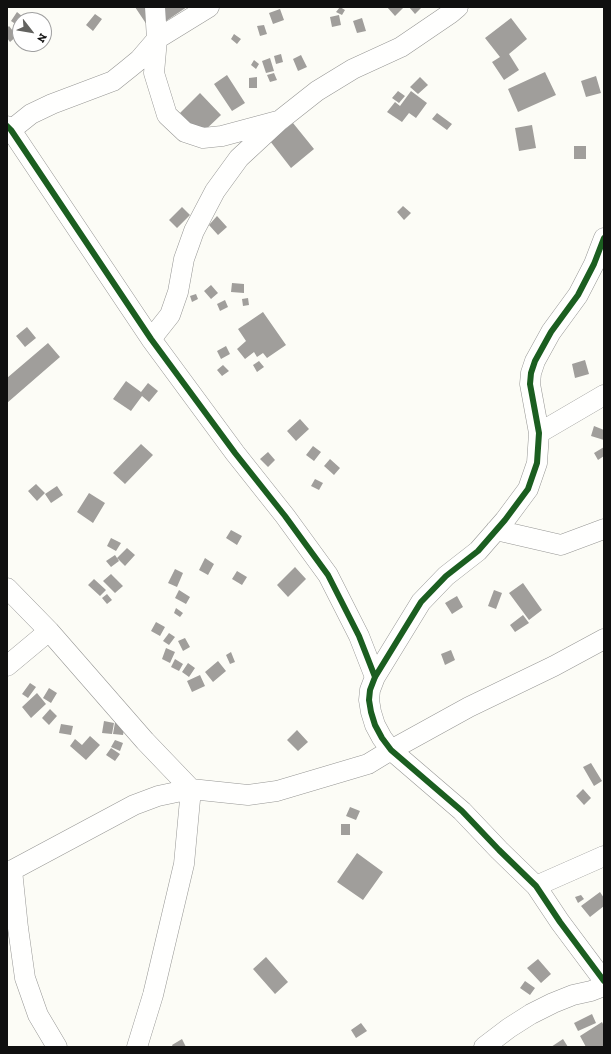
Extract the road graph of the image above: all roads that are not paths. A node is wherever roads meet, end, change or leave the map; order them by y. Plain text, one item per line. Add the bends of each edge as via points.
1 (155, 7) edge
2 (209, 7) edge
3 (458, 7) edge
4 (157, 39) junction
5 (280, 121) junction
6 (8, 130) edge
7 (604, 238) edge
8 (604, 270) edge
9 (585, 281) junction
10 (151, 339) junction
11 (604, 395) edge
12 (540, 433) junction
13 (604, 529) edge
14 (496, 530) junction
15 (7, 588) edge
16 (49, 631) junction
17 (604, 639) edge
18 (7, 666) edge
19 (375, 677) junction
20 (391, 750) junction
21 (191, 789) junction
22 (604, 856) edge
23 (10, 872) edge
24 (536, 886) junction
25 (604, 981) edge
26 (604, 986) edge
27 (56, 1047) edge
28 (138, 1047) edge
29 (484, 1047) edge

1 - 4 street
2 - 4 street
3 - 5 street via 402,47 353,69 317,91
4 - 5 street via 154,73 167,114 185,132 203,138 222,136
4 - 6 street via 139,60 113,81 52,104 31,114
5 - 10 street via 239,158 215,191 194,230 170,315
6 - 10 street
7 - 9 street
8 - 9 street
9 - 12 street via 551,332 531,373 530,384
10 - 19 street via 328,575 359,636
11 - 12 street
12 - 14 street via 537,463 528,489
13 - 14 street via 561,545
14 - 19 street via 478,551 446,576 421,602
15 - 16 street
16 - 18 street
16 - 21 street via 145,741
17 - 20 street via 469,707
19 - 20 street via 370,690 371,712 375,725
20 - 21 street via 368,764 277,791 248,795
20 - 24 street via 462,811
21 - 23 street via 158,796 134,805
21 - 28 street via 184,864
22 - 24 street
23 - 27 street via 25,978 38,1015
24 - 25 street
26 - 29 street via 573,995 531,1014

